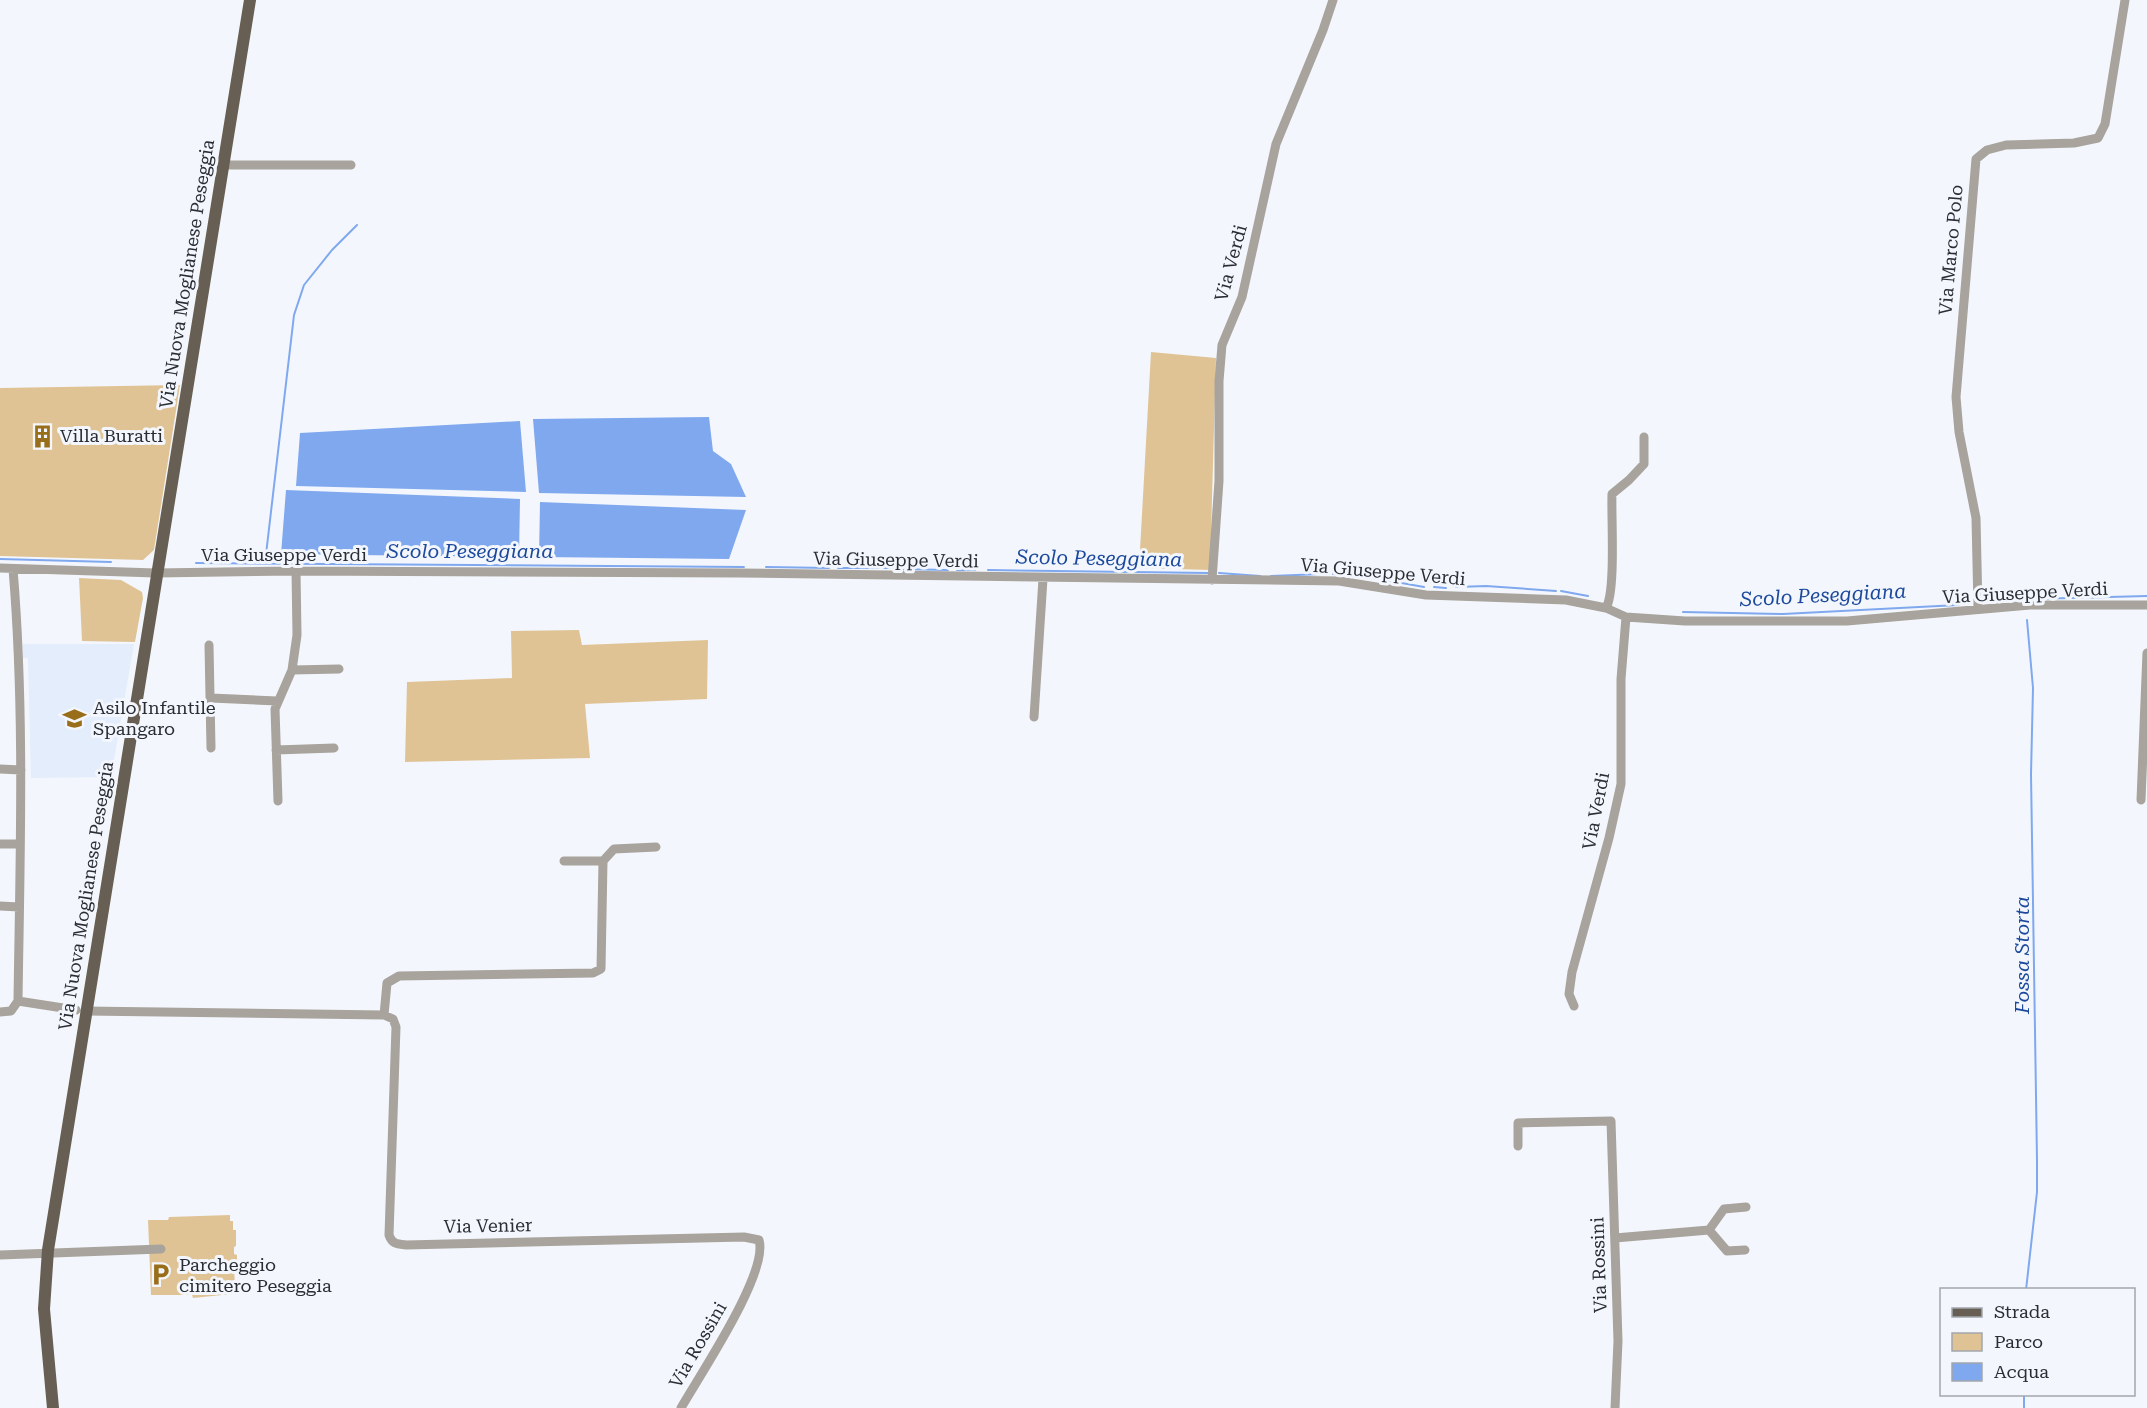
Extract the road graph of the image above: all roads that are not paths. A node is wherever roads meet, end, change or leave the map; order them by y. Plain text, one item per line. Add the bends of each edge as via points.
1 (250, 0) edge
2 (1333, 0) edge
3 (2125, 0) edge
4 (224, 165) junction
5 (351, 165) dead end
6 (1644, 437) dead end
7 (0, 568) edge
8 (13, 569) junction
9 (296, 571) junction
10 (156, 573) junction
11 (1043, 579) junction
12 (1212, 580) junction
13 (2147, 605) edge
14 (1606, 608) junction
15 (1978, 609) junction
16 (1626, 617) junction
17 (209, 645) dead end
18 (2147, 653) edge
19 (339, 669) dead end
20 (292, 670) junction
21 (211, 698) junction
22 (277, 701) junction
23 (1034, 717) dead end
24 (211, 748) dead end
25 (334, 748) dead end
26 (276, 750) junction
27 (0, 769) edge
28 (21, 770) junction
29 (2141, 800) dead end
30 (278, 801) dead end
31 (0, 844) edge
32 (20, 844) junction
33 (656, 847) dead end
34 (564, 861) dead end
35 (603, 861) junction
36 (0, 906) edge
37 (19, 907) junction
38 (18, 1001) junction
39 (1575, 1006) dead end
40 (81, 1011) junction
41 (0, 1012) edge
42 (384, 1015) junction
43 (1518, 1146) dead end
44 (1746, 1207) dead end
45 (1709, 1230) junction
46 (1615, 1238) junction
47 (161, 1249) dead end
48 (1745, 1250) dead end
49 (47, 1253) junction
50 (0, 1255) edge
51 (744, 1298) joint
52 (53, 1408) edge
53 (681, 1408) edge
54 (1615, 1408) edge

1 - 4 main road, Via Nuova Moglianese Peseggia
2 - 12 street, Via Verdi via 1276,144 1242,297 1222,345
3 - 15 street, Via Marco Polo via 2105,124 2098,138 2006,146 1987,150 1976,159 1956,397 1976,518
4 - 5 street
4 - 10 main road, Via Nuova Moglianese Peseggia
6 - 14 street via 1644,464 1612,494 1611,571
7 - 8 street, Via Giuseppe Verdi
8 - 10 street, Via Giuseppe Verdi
8 - 28 street
9 - 10 street, Via Giuseppe Verdi
9 - 11 street, Via Giuseppe Verdi
9 - 20 street via 297,635
10 - 40 main road, Via Nuova Moglianese Peseggia
11 - 12 street, Via Giuseppe Verdi
11 - 23 street
12 - 14 street, Via Giuseppe Verdi via 1339,581 1426,595 1566,600
13 - 15 street, Via Giuseppe Verdi
14 - 16 street, Via Giuseppe Verdi
15 - 16 street, Via Giuseppe Verdi via 1847,621
16 - 39 street, Via Verdi via 1621,679 1622,784 1572,972 1569,994
17 - 21 street
18 - 29 street
19 - 20 street
20 - 22 street
21 - 22 street
21 - 24 street
22 - 26 street
25 - 26 street
26 - 30 street
27 - 28 street
28 - 32 street
31 - 32 street
32 - 37 street
33 - 35 street via 614,849
34 - 35 street
35 - 42 street via 601,969 593,974 399,976 387,983
36 - 37 street
37 - 38 street
38 - 40 street
38 - 41 street via 11,1011
40 - 42 street
40 - 49 main road, Via Nuova Moglianese Peseggia
42 - 51 street, Via Venier via 393,1019 396,1027 388,1235 391,1240 406,1245 744,1237 759,1240 761,1248
43 - 46 street, Via Rossini via 1518,1123 1611,1121
44 - 45 street via 1724,1209
45 - 46 street
45 - 48 street via 1727,1251
46 - 54 street, Via Rossini
47 - 49 street
49 - 50 street
49 - 52 main road, Via Nuova Moglianese Peseggia via 44,1309
51 - 53 street, Via Rossini

